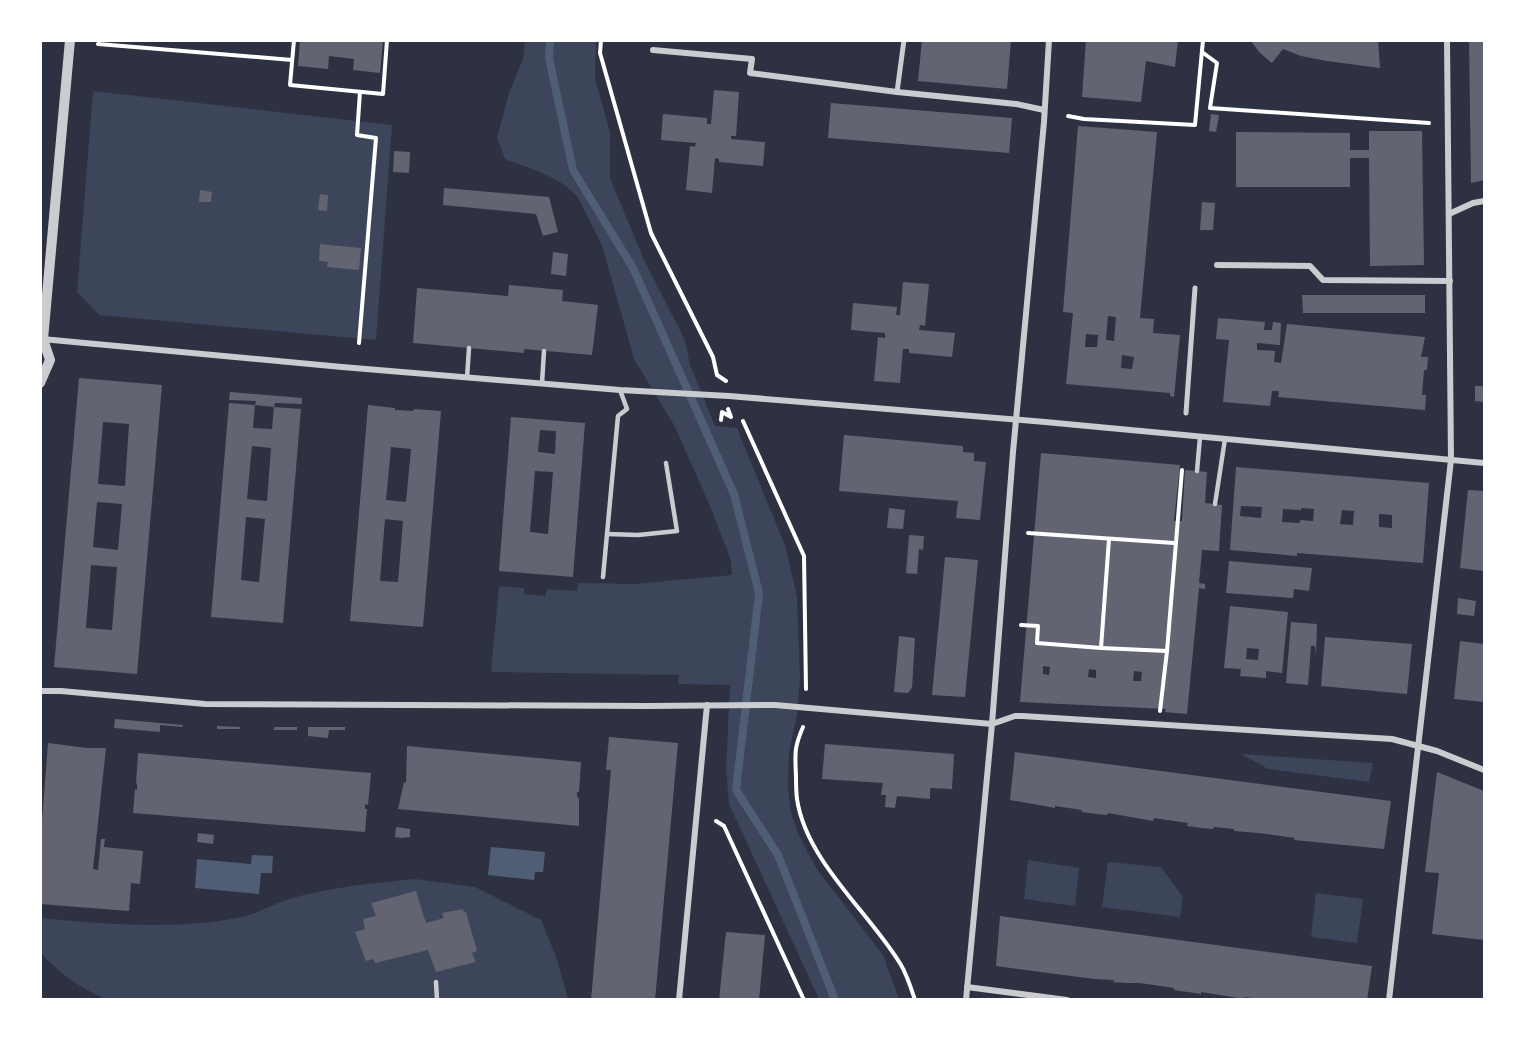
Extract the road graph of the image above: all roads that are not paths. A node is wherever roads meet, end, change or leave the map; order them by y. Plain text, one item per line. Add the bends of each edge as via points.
1 (70, 40) edge
2 (904, 40) edge
3 (1049, 40) edge
4 (1447, 40) edge
5 (653, 50) dead end
6 (897, 92) junction
7 (1044, 110) junction
8 (1485, 201) edge
9 (1449, 213) junction
10 (1217, 265) dead end
11 (1450, 281) junction
12 (1195, 288) dead end
13 (42, 339) edge
14 (469, 348) dead end
15 (544, 351) dead end
16 (466, 378) junction
17 (40, 383) edge
18 (542, 383) junction
19 (620, 390) junction
20 (1186, 413) dead end
21 (1017, 420) junction
22 (1200, 436) junction
23 (1225, 439) junction
24 (1451, 460) junction
25 (666, 463) dead end
26 (1485, 463) edge
27 (1197, 471) dead end
28 (1215, 504) dead end
29 (607, 534) junction
30 (603, 577) dead end
31 (40, 691) edge
32 (707, 705) junction
33 (993, 724) junction
34 (1418, 745) junction
35 (1485, 770) edge
36 (436, 982) dead end
37 (967, 987) junction
38 (437, 999) edge
39 (679, 999) edge
40 (966, 999) edge
41 (1068, 999) edge
42 (1389, 999) edge

1 - 13 street
2 - 6 street
3 - 7 street
4 - 9 street
5 - 6 street via 752,59 750,73
6 - 7 street
7 - 21 street
8 - 9 street
9 - 11 street
10 - 11 street via 1310,266 1323,280
11 - 24 street
12 - 20 street
13 - 16 street
13 - 17 street via 50,360
14 - 16 lane
15 - 18 lane
16 - 18 street
18 - 19 street
19 - 21 street
19 - 29 lane via 627,409 618,416
21 - 22 street
21 - 33 street
22 - 23 street
22 - 27 lane
23 - 24 street
23 - 28 lane
24 - 26 street
24 - 34 street
25 - 29 lane via 677,531
29 - 30 lane
31 - 32 street via 205,704
32 - 33 street via 797,706
32 - 39 street
33 - 34 street via 1022,716 1392,739
33 - 37 street
34 - 35 street
34 - 42 street
36 - 38 lane
37 - 40 street
37 - 41 street

